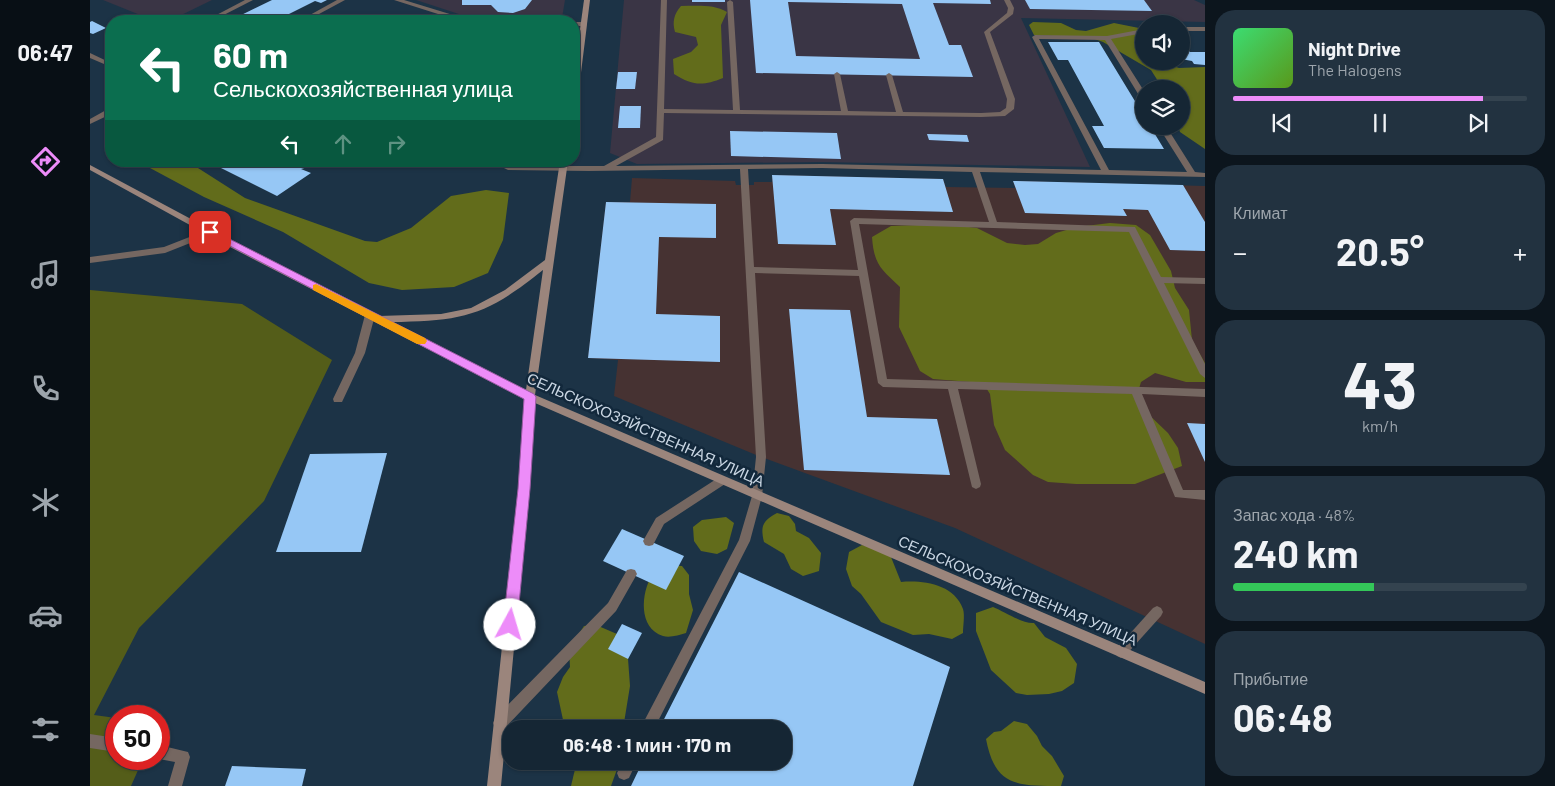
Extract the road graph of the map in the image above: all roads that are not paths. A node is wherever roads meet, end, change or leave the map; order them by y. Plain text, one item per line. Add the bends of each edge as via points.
1 (250, 0) edge
2 (342, 0) edge
3 (397, 0) edge
4 (587, 0) edge
5 (664, 0) edge
6 (1007, 0) edge
7 (730, 2) dead end
8 (220, 15) edge
9 (313, 15) edge
10 (445, 15) edge
11 (583, 24) joint
12 (1190, 29) edge
13 (1205, 29) edge
14 (1135, 33) edge
15 (1107, 38) junction
16 (580, 48) edge
17 (90, 55) edge
18 (105, 62) edge
19 (837, 74) dead end
20 (889, 75) dead end
21 (1135, 83) edge
22 (661, 111) junction
23 (737, 112) junction
24 (105, 114) edge
25 (844, 114) junction
26 (900, 114) junction
27 (90, 122) edge
28 (1168, 135) edge
29 (90, 167) edge
30 (527, 167) edge
31 (564, 167) edge
32 (580, 167) edge
33 (744, 167) junction
34 (508, 168) dead end
35 (605, 169) junction
36 (975, 170) junction
37 (1106, 172) junction
38 (1192, 174) junction
39 (1205, 175) edge
40 (994, 225) junction
41 (210, 232) junction
42 (90, 260) edge
43 (550, 260) junction
44 (749, 270) junction
45 (863, 273) junction
46 (1158, 280) junction
47 (1205, 281) edge
48 (374, 317) junction
49 (1205, 374) edge
50 (952, 385) junction
51 (1135, 390) junction
52 (1205, 393) edge
53 (530, 397) junction
54 (338, 399) dead end
55 (721, 481) junction
56 (976, 484) dead end
57 (1205, 495) edge
58 (757, 496) junction
59 (649, 541) dead end
60 (631, 574) dead end
61 (1157, 612) dead end
62 (1121, 652) junction
63 (1205, 688) edge
64 (652, 720) edge
65 (500, 723) junction
66 (90, 741) edge
67 (105, 743) edge
68 (170, 754) edge
69 (175, 786) edge
70 (494, 786) edge

1 - 8 lane
2 - 9 lane
3 - 10 lane
4 - 11 main road
5 - 22 lane
6 - 26 lane via 1010,14 988,32 1011,99 1010,109 994,115
7 - 23 lane
11 - 16 main road
12 - 13 lane
14 - 15 lane
15 - 21 lane
15 - 37 lane via 1036,37
17 - 18 lane
19 - 25 lane
20 - 26 lane
22 - 23 lane
22 - 35 lane via 660,138
23 - 25 lane
24 - 27 lane
25 - 26 lane
28 - 38 lane
29 - 41 main road, СЕЛЬСКОХОЗЯЙСТВЕННАЯ УЛИЦА
30 - 34 lane
31 - 43 main road
32 - 35 lane
33 - 35 lane
33 - 36 lane
33 - 44 lane
36 - 37 lane
36 - 40 lane
37 - 38 lane
38 - 39 lane
40 - 45 lane via 854,221
40 - 46 lane via 1132,229
41 - 42 lane via 165,250
41 - 48 main road, СЕЛЬСКОХОЗЯЙСТВЕННАЯ УЛИЦА
43 - 48 main road via 502,296 462,314 431,318
43 - 53 main road
44 - 45 lane
44 - 58 lane via 761,457
45 - 50 lane via 883,383
46 - 47 lane
46 - 49 lane
48 - 53 main road, СЕЛЬСКОХОЗЯЙСТВЕННАЯ УЛИЦА
48 - 54 lane
50 - 51 lane
50 - 56 lane
51 - 52 lane
51 - 57 lane via 1179,494
53 - 55 main road, СЕЛЬСКОХОЗЯЙСТВЕННАЯ УЛИЦА
53 - 65 main road
55 - 58 main road, СЕЛЬСКОХОЗЯЙСТВЕННАЯ УЛИЦА
55 - 59 lane via 660,521
58 - 62 main road, СЕЛЬСКОХОЗЯЙСТВЕННАЯ УЛИЦА
58 - 64 lane via 744,541
60 - 65 lane via 612,607
61 - 62 lane
62 - 63 main road, СЕЛЬСКОХОЗЯЙСТВЕННАЯ УЛИЦА
65 - 70 main road
66 - 67 lane
68 - 69 lane via 183,757

